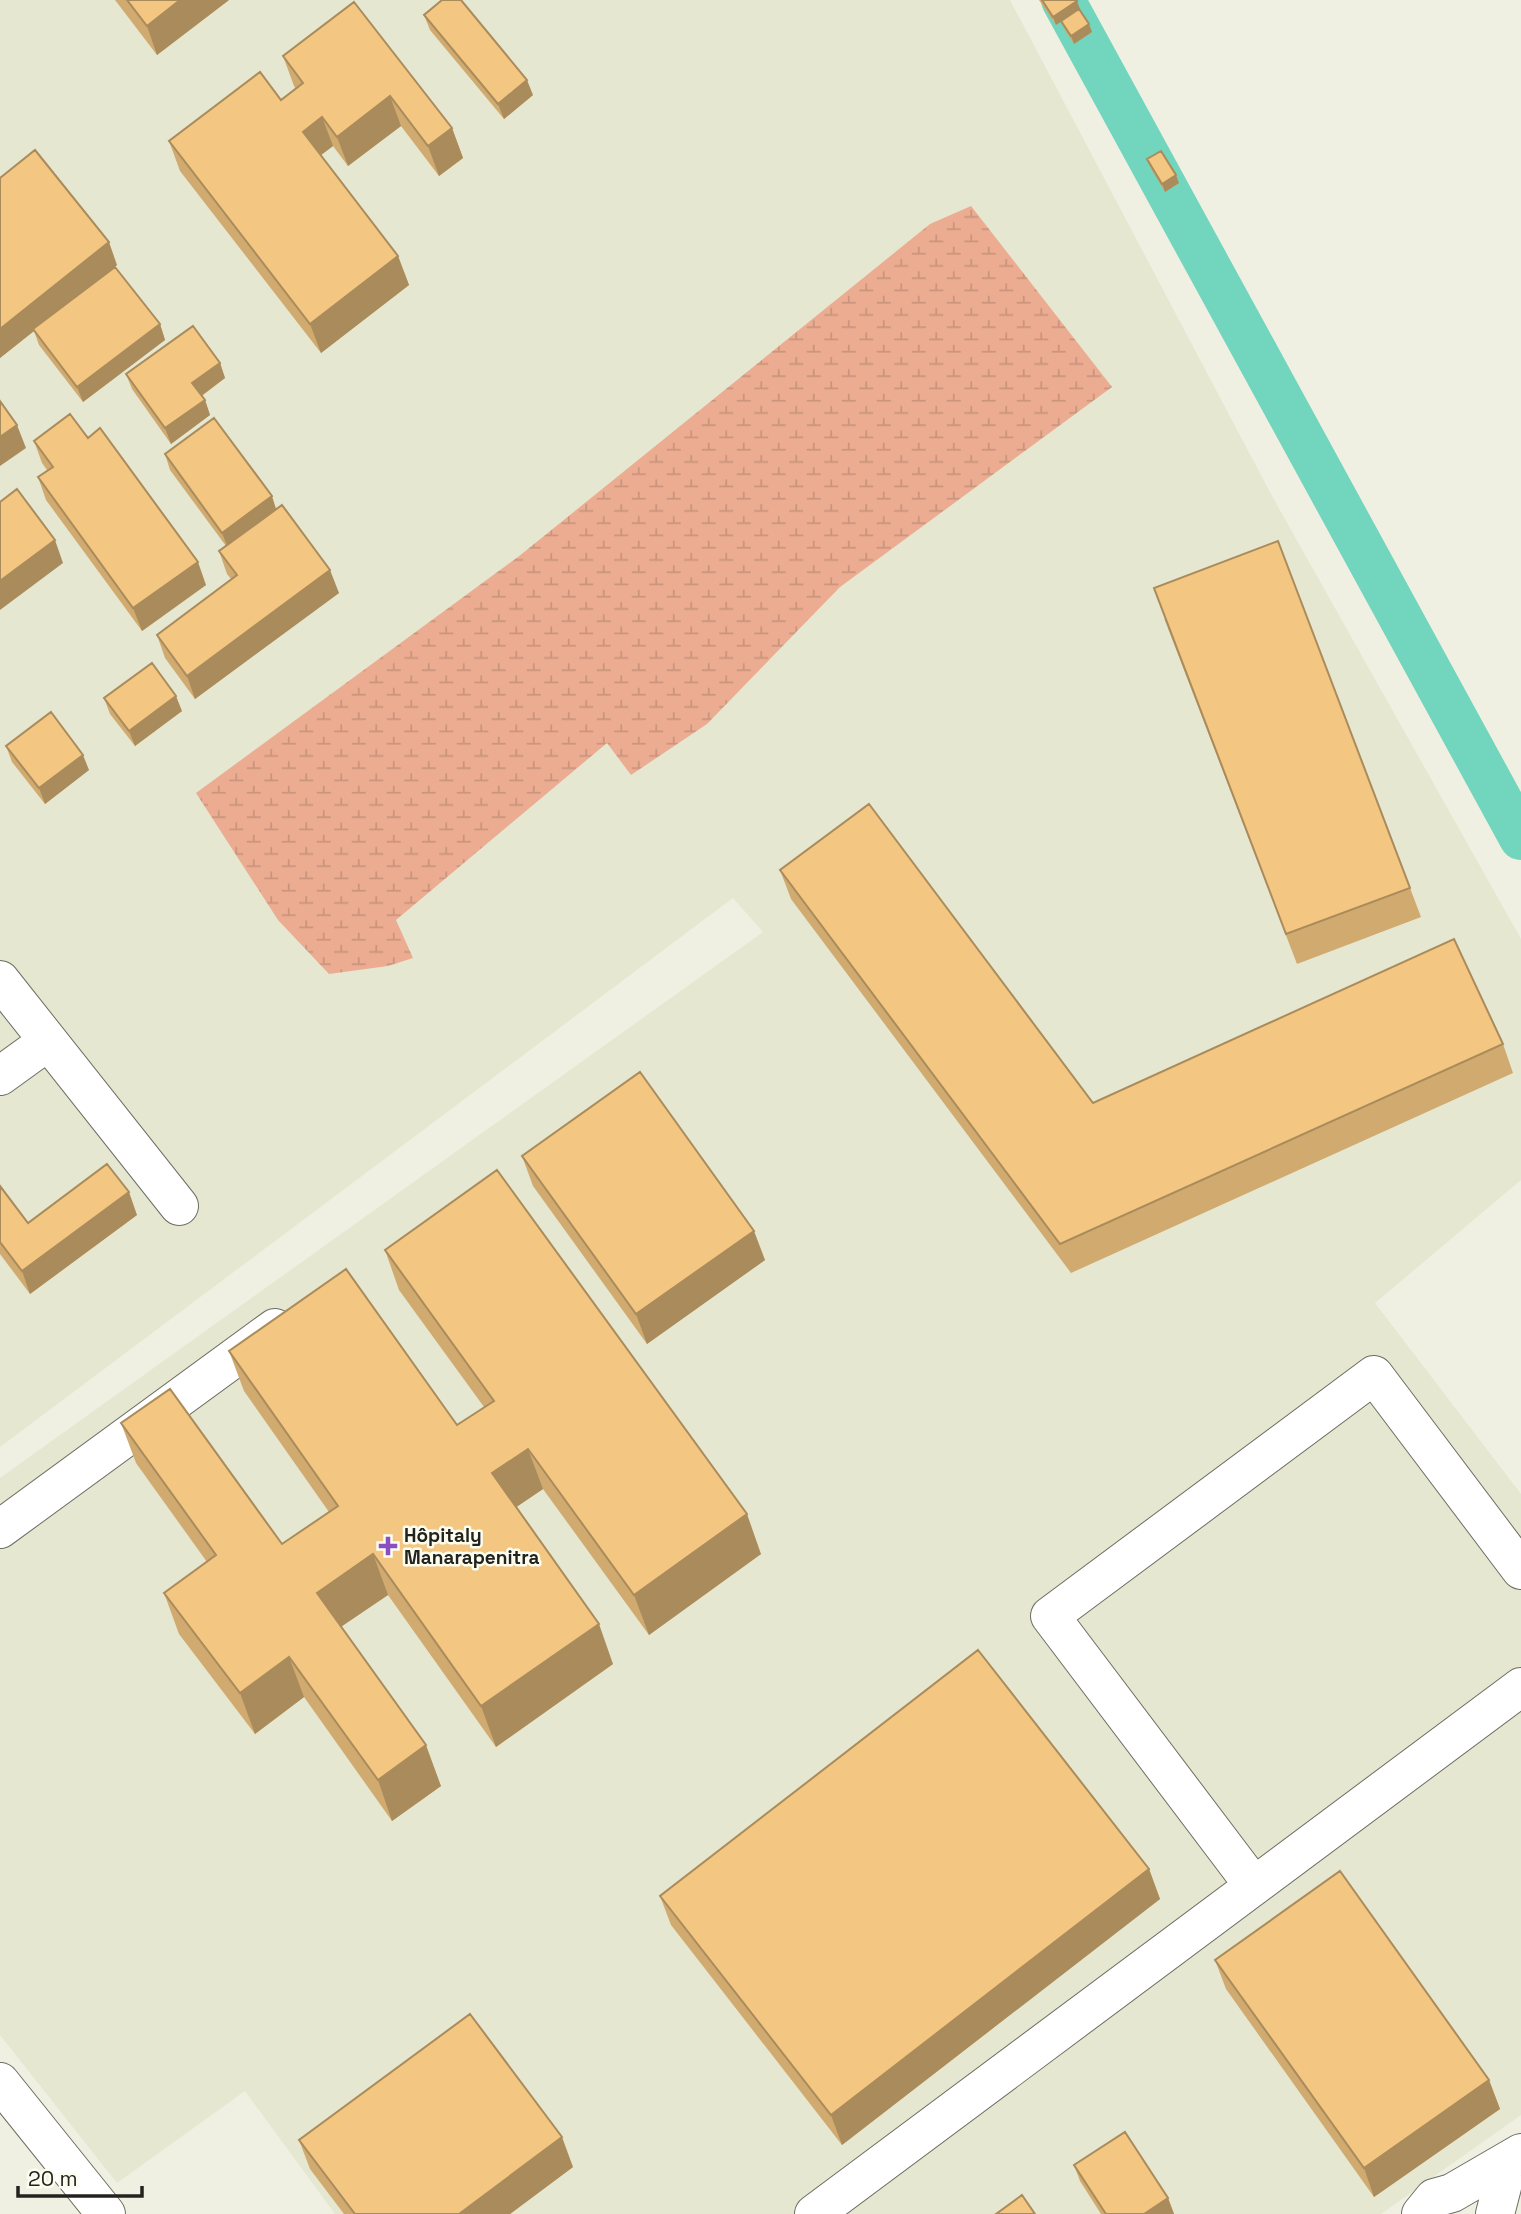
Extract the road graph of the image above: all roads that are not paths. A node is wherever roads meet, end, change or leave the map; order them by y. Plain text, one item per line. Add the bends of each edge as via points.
1 (0, 980) edge
2 (47, 1042) junction
3 (0, 1076) edge
4 (179, 1206) dead end
5 (307, 1304) edge
6 (0, 1529) edge
7 (1521, 1570) edge
8 (1521, 1686) edge
9 (1254, 1886) junction
10 (0, 2082) edge
11 (1517, 2156) edge
12 (1428, 2208) edge
13 (106, 2214) edge
14 (814, 2214) edge
15 (1488, 2214) edge
16 (1496, 2214) edge

1 - 2 street
2 - 3 street
2 - 4 street
5 - 6 street
7 - 9 street via 1374,1375 1050,1616
8 - 9 street
9 - 14 street
10 - 13 street
11 - 12 street
11 - 16 street via 1503,2183
12 - 15 street via 1470,2196

